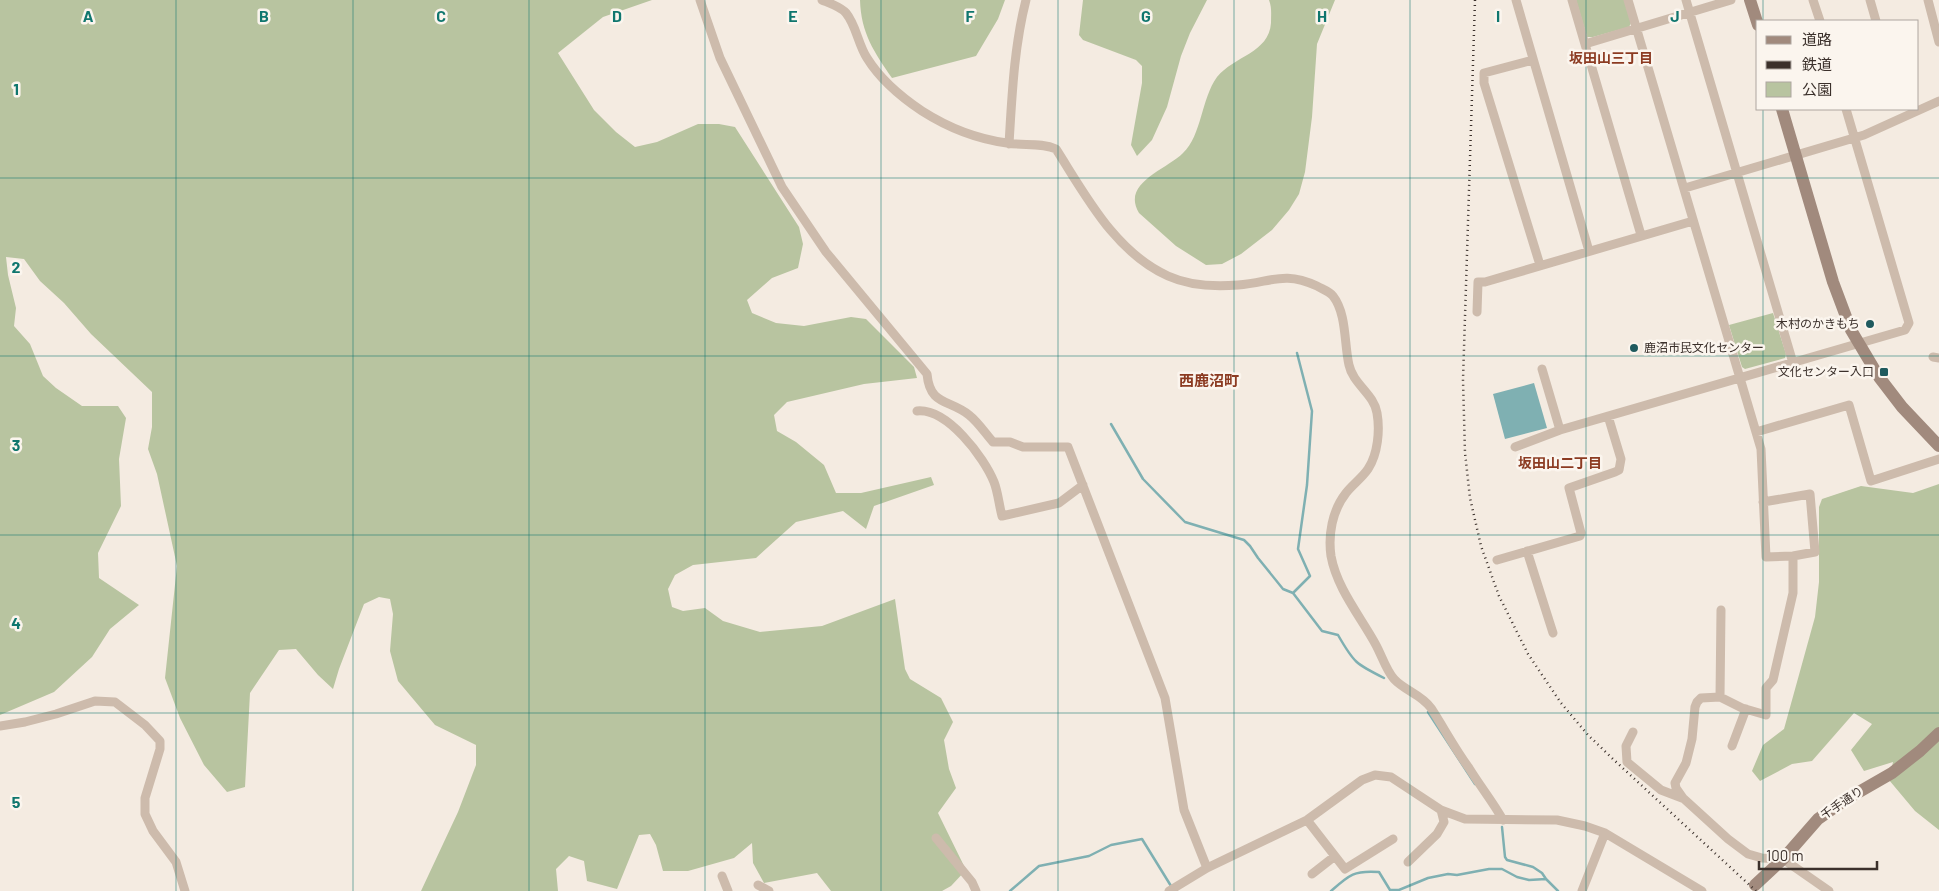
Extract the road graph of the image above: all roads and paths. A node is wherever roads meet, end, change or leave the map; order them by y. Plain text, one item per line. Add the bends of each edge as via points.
1 (700, 0) edge
2 (822, 0) edge
3 (1026, 0) edge
4 (1516, 0) edge
5 (1572, 0) edge
6 (1628, 0) edge
7 (1686, 0) edge
8 (1732, 0) edge
9 (1750, 0) edge
10 (1814, 0) edge
11 (1870, 0) edge
12 (1928, 0) edge
13 (1689, 13) junction
14 (1756, 20) edge
15 (1820, 20) edge
16 (1876, 20) edge
17 (1636, 28) junction
18 (1939, 42) edge
19 (1585, 44) junction
20 (1533, 60) junction
21 (1939, 101) edge
22 (1919, 107) edge
23 (1782, 110) edge
24 (1846, 110) edge
25 (1902, 112) edge
26 (1854, 138) junction
27 (1009, 144) junction
28 (1796, 156) junction
29 (1737, 174) junction
30 (1685, 188) junction
31 (1693, 221) junction
32 (1641, 235) junction
33 (1589, 251) junction
34 (1540, 265) junction
35 (1477, 312) dead end
36 (1858, 343) junction
37 (1793, 363) junction
38 (1542, 369) dead end
39 (1740, 378) junction
40 (917, 411) dead end
41 (1608, 416) junction
42 (1560, 430) junction
43 (1756, 432) junction
44 (1515, 446) dead end
45 (1939, 446) edge
46 (1939, 459) edge
47 (1083, 485) junction
48 (1763, 502) junction
49 (1527, 551) junction
50 (1793, 556) junction
51 (1497, 560) dead end
52 (1721, 610) dead end
53 (1553, 633) dead end
54 (1720, 697) junction
55 (1746, 709) junction
56 (0, 726) edge
57 (1634, 732) dead end
58 (1939, 733) edge
59 (1732, 746) dead end
60 (1685, 799) junction
61 (1441, 810) junction
62 (1307, 820) junction
63 (1503, 820) junction
64 (1605, 833) junction
65 (936, 838) dead end
66 (1393, 839) dead end
67 (1335, 856) junction
68 (1783, 859) junction
69 (1408, 862) dead end
70 (1207, 868) junction
71 (1312, 874) dead end
72 (722, 876) dead end
73 (758, 885) dead end
74 (1755, 885) dead end
75 (185, 891) edge
76 (728, 891) edge
77 (768, 891) edge
78 (976, 891) edge
79 (1169, 891) edge
80 (1582, 891) edge
81 (1702, 891) edge
82 (1829, 891) edge

1 - 47 street via 720,58 782,187 826,252 927,374 929,388 937,398 970,416 993,442 1010,442 1023,447 1068,447
2 - 27 street via 845,12 866,57 901,96 954,128
3 - 27 street via 1013,71
4 - 20 street
5 - 19 street
6 - 17 street
7 - 13 street
8 - 13 street
9 - 14 street
10 - 15 street
11 - 16 street
12 - 18 street
13 - 17 street
13 - 29 street
17 - 19 street
17 - 30 street
19 - 32 street
20 - 33 street
20 - 34 street via 1484,73 1484,83
21 - 22 street
23 - 28 street
24 - 26 street
25 - 26 street
26 - 28 street
26 - 36 street via 1909,323 1905,330
27 - 63 street via 1048,146 1056,150 1104,222 1138,256 1167,276 1211,286 1289,278 1314,285 1334,298 1340,309 1351,376 1374,403 1378,436 1368,469 1344,495 1331,526 1332,557 1340,583 1392,678 1420,696 1430,708
28 - 29 street
28 - 36 street via 1839,300
29 - 30 street
29 - 37 street
30 - 31 street
31 - 32 street
31 - 39 street
32 - 33 street
33 - 34 street
34 - 35 street via 1478,282
36 - 37 street
36 - 45 street via 1878,377
37 - 39 street
38 - 42 street
39 - 41 street
39 - 43 street
40 - 47 street via 937,415 953,427 980,457 994,483 1002,516 1060,503
41 - 42 street
41 - 49 street via 1621,459 1619,470 1569,488 1580,536
42 - 44 street
43 - 46 street via 1849,404 1871,481
43 - 48 street via 1761,449
47 - 70 street via 1165,698 1184,810
48 - 50 street via 1766,557
48 - 50 street via 1810,494 1815,552
49 - 51 street
49 - 53 street
50 - 55 street via 1794,593 1773,680 1766,688 1766,715
52 - 54 street
54 - 55 street
54 - 60 street via 1701,698 1697,702 1686,763 1675,783
55 - 59 street
56 - 75 street via 95,701 115,702 146,725 160,741 146,798 146,814 153,831 176,862
57 - 60 street via 1626,746 1627,762 1661,790
58 - 68 street, 千手通り via 1892,772 1844,800 1818,820
60 - 68 street via 1748,854
61 - 62 street via 1391,777 1375,775 1362,780
61 - 63 street via 1465,820
61 - 69 street via 1444,822 1437,834
62 - 67 street
62 - 70 street
63 - 64 street via 1557,820
64 - 80 street
64 - 81 street
65 - 78 street
66 - 67 street via 1345,869
67 - 71 street
68 - 74 street, 千手通り
68 - 82 street
70 - 79 street
72 - 76 street
73 - 77 street

